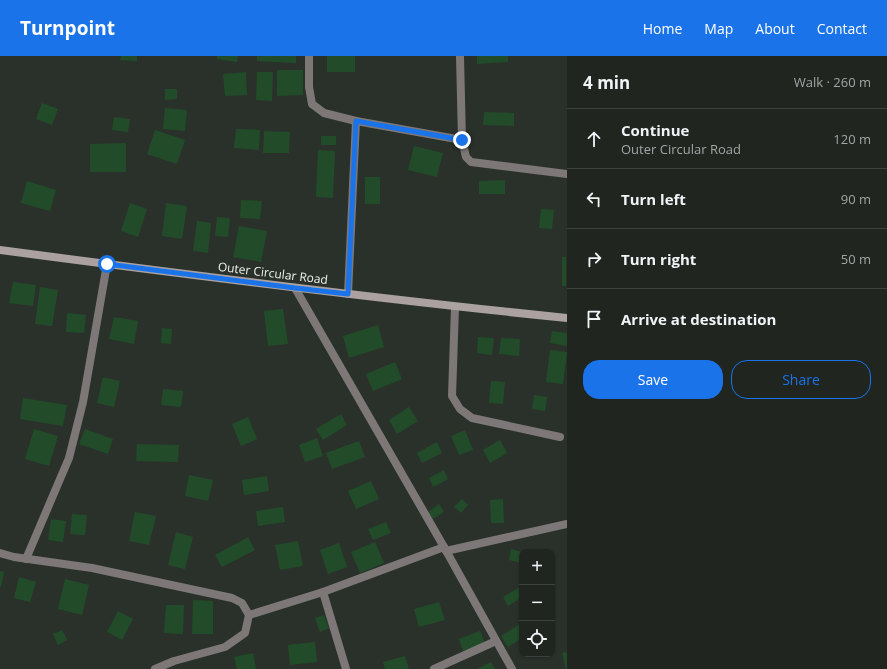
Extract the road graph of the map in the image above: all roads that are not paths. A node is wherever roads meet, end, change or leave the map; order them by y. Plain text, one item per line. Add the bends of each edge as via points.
1 (309, 56) edge
2 (460, 56) edge
3 (356, 121) junction
4 (462, 140) junction
5 (567, 174) edge
6 (0, 250) edge
7 (107, 264) junction
8 (295, 288) junction
9 (348, 294) junction
10 (455, 307) junction
11 (567, 318) edge
12 (560, 437) dead end
13 (567, 524) edge
14 (445, 549) junction
15 (0, 552) edge
16 (26, 559) junction
17 (323, 592) junction
18 (249, 615) junction
19 (496, 641) junction
20 (156, 669) edge
21 (346, 669) edge
22 (434, 669) edge
23 (512, 669) edge

1 - 3 street via 312,104 324,113
2 - 4 street
3 - 4 street
3 - 9 street
4 - 5 street via 466,157 471,162
6 - 7 street, Outer Circular Road
7 - 8 street, Outer Circular Road
7 - 16 street via 83,402 69,458
8 - 9 street, Outer Circular Road
8 - 14 street
9 - 10 street, Outer Circular Road
10 - 11 street, Outer Circular Road
10 - 12 street via 452,396 460,409 472,418
13 - 14 street
14 - 17 street
14 - 19 street
15 - 16 street
16 - 18 street via 92,568 232,598 242,603
17 - 18 street
17 - 21 street
18 - 20 street via 245,633 225,648 174,661
19 - 22 street
19 - 23 street

